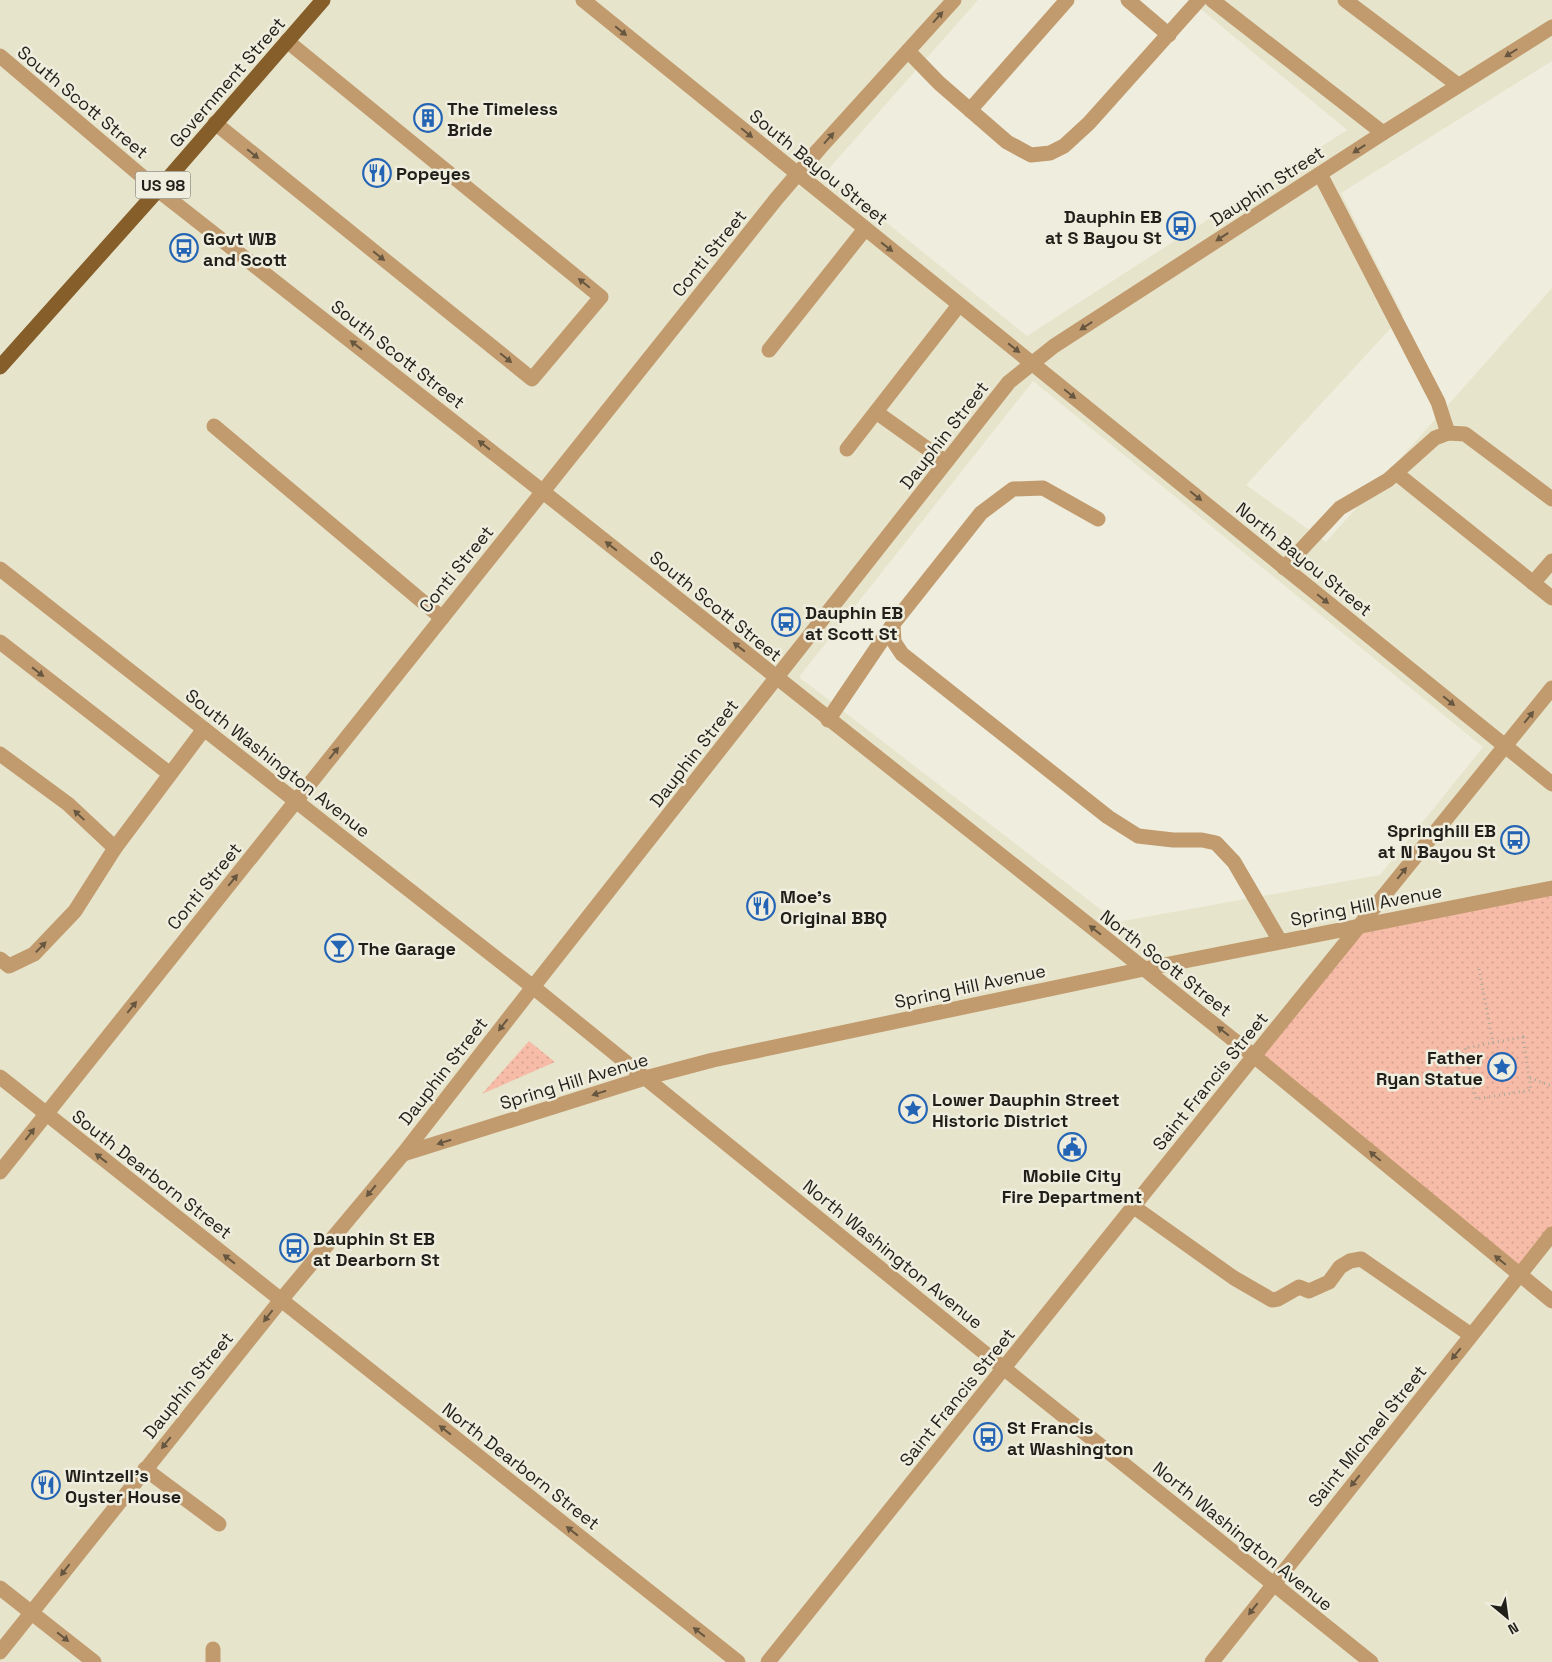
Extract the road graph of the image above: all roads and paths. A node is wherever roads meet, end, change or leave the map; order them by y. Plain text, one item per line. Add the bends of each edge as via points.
1 (323, 0) edge
2 (584, 0) edge
3 (954, 0) edge
4 (1066, 0) edge
5 (1128, 0) edge
6 (1199, 0) edge
7 (1212, 0) edge
8 (1345, 0) edge
9 (1552, 27) edge
10 (1169, 35) junction
11 (287, 41) junction
12 (908, 51) junction
13 (0, 56) edge
14 (1458, 86) junction
15 (970, 110) junction
16 (215, 123) junction
17 (1383, 133) junction
18 (797, 174) junction
19 (1320, 174) junction
20 (158, 190) junction
21 (865, 229) junction
22 (959, 305) junction
23 (770, 350) dead end
24 (1033, 362) junction
25 (0, 367) edge
26 (876, 412) junction
27 (214, 426) dead end
28 (1448, 433) junction
29 (848, 449) dead end
30 (946, 462) junction
31 (1396, 473) junction
32 (542, 491) junction
33 (1552, 499) edge
34 (1098, 519) dead end
35 (1552, 561) edge
36 (1284, 568) junction
37 (0, 569) edge
38 (1533, 583) junction
39 (1552, 598) edge
40 (442, 618) junction
41 (893, 624) junction
42 (0, 642) edge
43 (777, 678) junction
44 (1552, 688) edge
45 (828, 720) junction
46 (204, 729) junction
47 (1505, 746) junction
48 (0, 754) edge
49 (170, 774) junction
50 (1552, 784) edge
51 (296, 801) junction
52 (115, 848) junction
53 (1552, 888) edge
54 (1360, 925) junction
55 (1280, 941) junction
56 (0, 959) edge
57 (1144, 969) junction
58 (1479, 969) dead end
59 (533, 987) junction
60 (1493, 1043) junction
61 (1254, 1056) junction
62 (0, 1077) edge
63 (645, 1078) junction
64 (1529, 1078) junction
65 (1552, 1086) edge
66 (46, 1115) junction
67 (403, 1154) junction
68 (0, 1172) edge
69 (1134, 1207) junction
70 (1552, 1234) edge
71 (1520, 1276) junction
72 (281, 1300) junction
73 (1552, 1301) edge
74 (1471, 1335) junction
75 (1004, 1369) junction
76 (145, 1469) junction
77 (219, 1524) dead end
78 (1272, 1584) junction
79 (0, 1588) edge
80 (31, 1613) junction
81 (0, 1652) edge
82 (94, 1662) edge
83 (738, 1662) edge
84 (768, 1662) edge
85 (1212, 1662) edge
86 (1371, 1662) edge

1 - 11 main road, Government Street / US 98
2 -> 18 street, South Bayou Street
12 -> 3 street, Conti Street
4 - 15 street
5 - 10 street
6 - 10 street
7 - 17 street
8 - 14 street
9 -> 14 street, Dauphin Street
10 - 15 street via 1089,123 1064,146 1050,153 1031,155 1007,142
11 - 16 main road, Government Street / US 98
16 -> 11 street via 532,379 601,297
12 - 15 street via 939,84
18 -> 12 street, Conti Street
13 - 20 street, South Scott Street
14 - 17 street, Dauphin Street
16 - 20 main road, Government Street / US 98
17 -> 19 street, Dauphin Street
18 - 21 street, South Bayou Street
18 - 32 street, Conti Street
19 -> 24 street, Dauphin Street
19 - 28 street via 1438,402
20 - 25 main road, Government Street / US 98
32 -> 20 street, South Scott Street
21 -> 22 street, South Bayou Street
21 - 23 street
22 -> 24 street, South Bayou Street
22 - 26 street
24 - 30 street, Dauphin Street via 1009,382
24 -> 36 street, North Bayou Street
26 - 29 street
26 - 30 street
27 - 40 street
28 - 31 street via 1435,438
28 - 33 street via 1465,434
30 - 43 street, Dauphin Street
31 - 36 street via 1340,508
31 - 38 street
32 - 40 street, Conti Street
43 -> 32 street, South Scott Street
34 - 41 street via 1043,488 1013,489 981,514
35 - 38 street
36 -> 47 street, North Bayou Street
37 - 46 street, South Washington Avenue
38 - 39 street
51 -> 40 street, Conti Street
41 - 45 street
41 - 55 street via 894,642 902,654 1108,817 1138,836 1202,840 1216,844 1234,862
42 -> 49 street
43 - 45 street, North Scott Street
43 - 59 street, Dauphin Street
47 -> 44 street, Saint Francis Street
57 -> 45 street, North Scott Street
46 - 49 street
46 - 51 street, South Washington Avenue
47 - 50 street, North Bayou Street
54 -> 47 street, Saint Francis Street
52 -> 48 street via 68,804
49 - 52 street
51 - 59 street, South Washington Avenue
66 -> 51 street, Conti Street
56 -> 52 street via 9,966 34,954 76,910
53 - 54 street, Spring Hill Avenue
54 - 55 street, Spring Hill Avenue
54 - 61 street, Saint Francis Street
55 - 57 street, Spring Hill Avenue
61 -> 57 street, North Scott Street
57 - 63 street, Spring Hill Avenue via 712,1060
58 - 60 path
59 - 63 street, North Washington Avenue
59 -> 67 street, Dauphin Street
60 - 64 path via 1523,1037
60 - 64 path via 1465,1048 1476,1099 1532,1090
61 - 69 street, Saint Francis Street
71 -> 61 street, North Scott Street
62 - 66 street, South Dearborn Street
63 -> 67 street, Spring Hill Avenue
63 - 75 street, North Washington Avenue
64 - 65 path
68 -> 66 street, Conti Street
72 -> 66 street, South Dearborn Street
67 -> 72 street, Dauphin Street
69 - 74 street via 1234,1278 1272,1300 1299,1287 1309,1291 1329,1282 1340,1267 1361,1259
69 - 75 street, Saint Francis Street
70 - 71 street, Saint Michael Street
71 - 73 street, North Scott Street
71 - 74 street, Saint Michael Street
72 -> 76 street, Dauphin Street
83 -> 72 street, North Dearborn Street
74 -> 78 street, Saint Michael Street
75 - 78 street, North Washington Avenue
75 - 84 street, Saint Francis Street
76 - 77 street
76 -> 80 street, Dauphin Street
78 -> 85 street, Saint Michael Street
78 - 86 street, North Washington Avenue
79 - 80 street
80 - 81 street, Dauphin Street
80 -> 82 street

